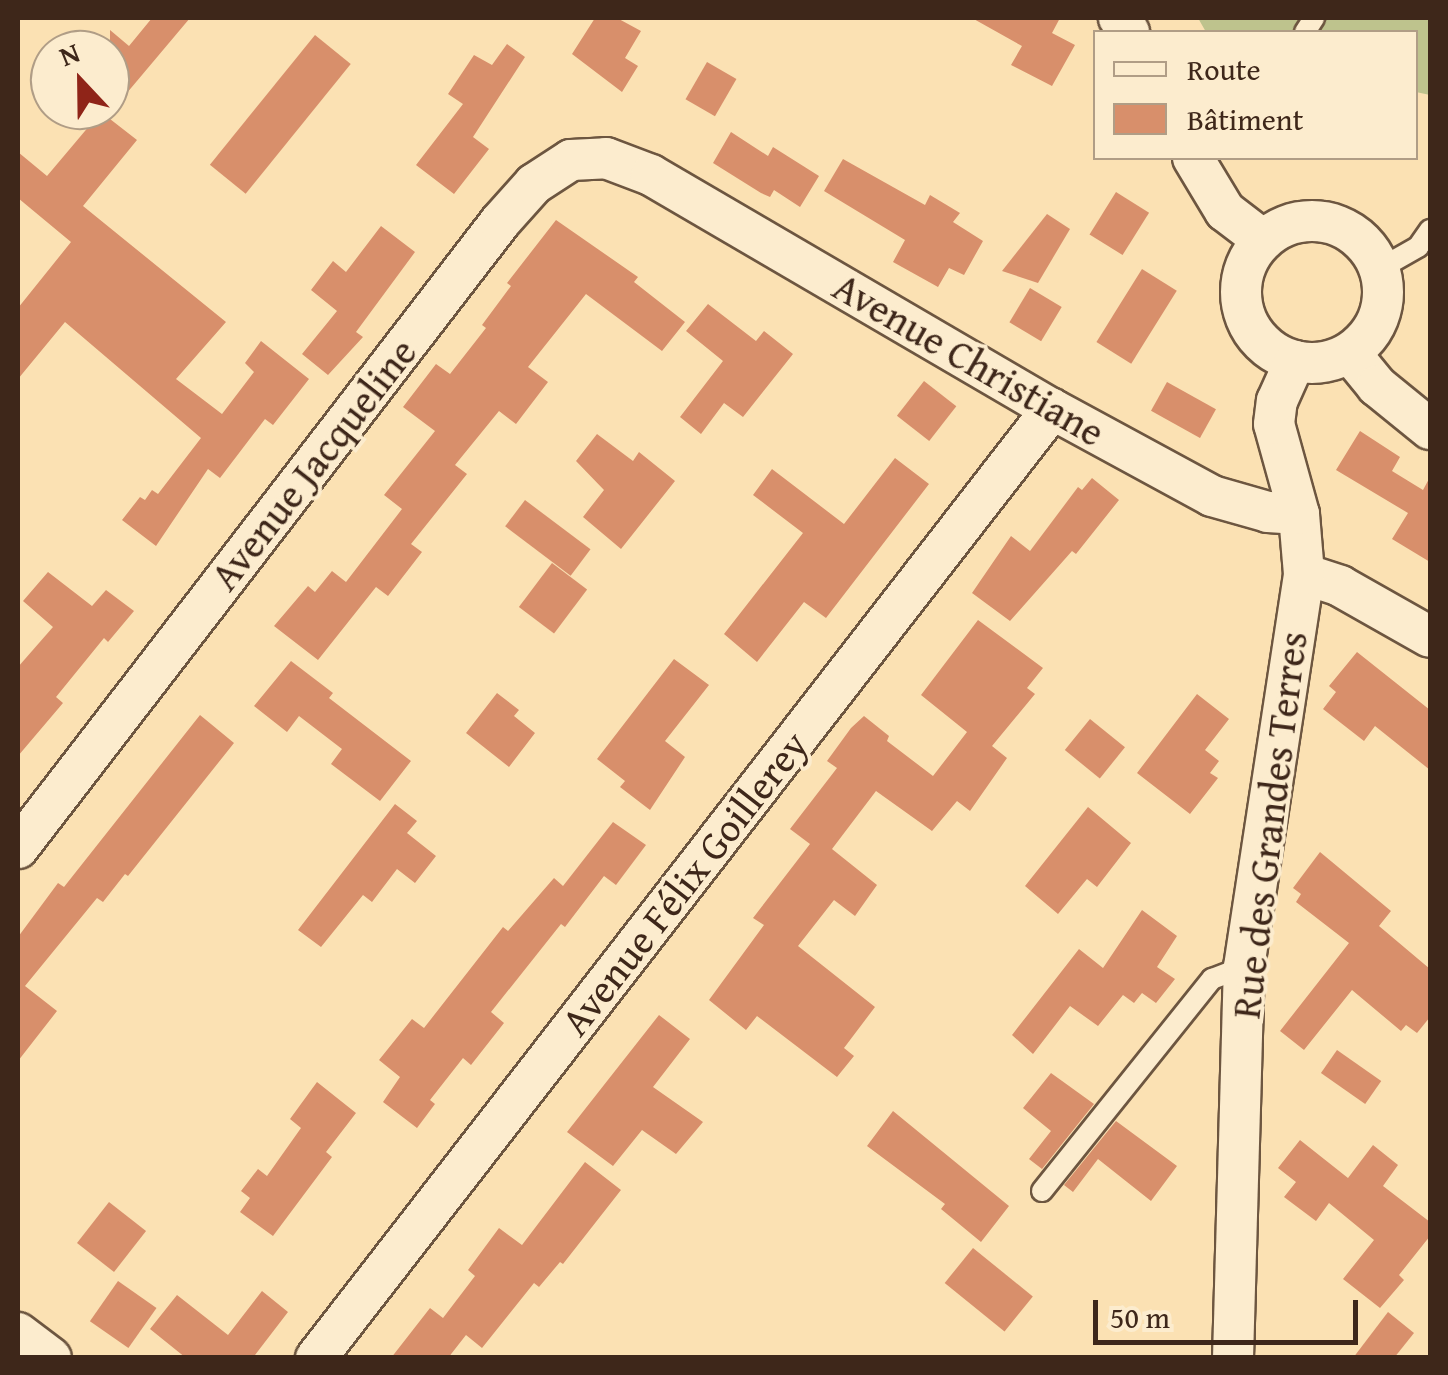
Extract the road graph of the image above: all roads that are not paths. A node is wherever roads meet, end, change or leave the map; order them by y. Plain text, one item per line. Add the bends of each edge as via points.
1 (1194, 160) edge
2 (651, 175) joint
3 (1430, 230) edge
4 (1263, 240) junction
5 (1381, 268) junction
6 (1350, 353) junction
7 (1295, 362) junction
8 (1052, 409) junction
9 (1430, 428) edge
10 (1299, 514) junction
11 (1304, 574) junction
12 (1430, 637) edge
13 (18, 848) edge
14 (1244, 968) junction
15 (1042, 1191) dead end
16 (18, 1332) edge
17 (51, 1358) edge
18 (316, 1358) edge
19 (1233, 1358) edge

1 - 4 street via 1225,210
2 - 8 street, Avenue Christiane
2 - 13 street, Avenue Jacqueline via 606,158 571,160 534,184
3 - 5 lane via 1418,247
4 - 5 street via 1282,226 1330,222 1360,239
4 - 7 street via 1249,258 1241,301 1260,340
5 - 6 street via 1380,316
6 - 7 street via 1314,364
6 - 9 street via 1376,386
7 - 10 street, Rue des Grandes Terres via 1276,400 1274,424
8 - 10 street, Avenue Christiane via 1212,496
8 - 18 street, Avenue Félix Goillerey
10 - 11 street, Rue des Grandes Terres
11 - 12 street via 1340,586
11 - 14 street, Rue des Grandes Terres
14 - 15 lane via 1212,979
14 - 19 street, Rue des Grandes Terres
16 - 17 street

